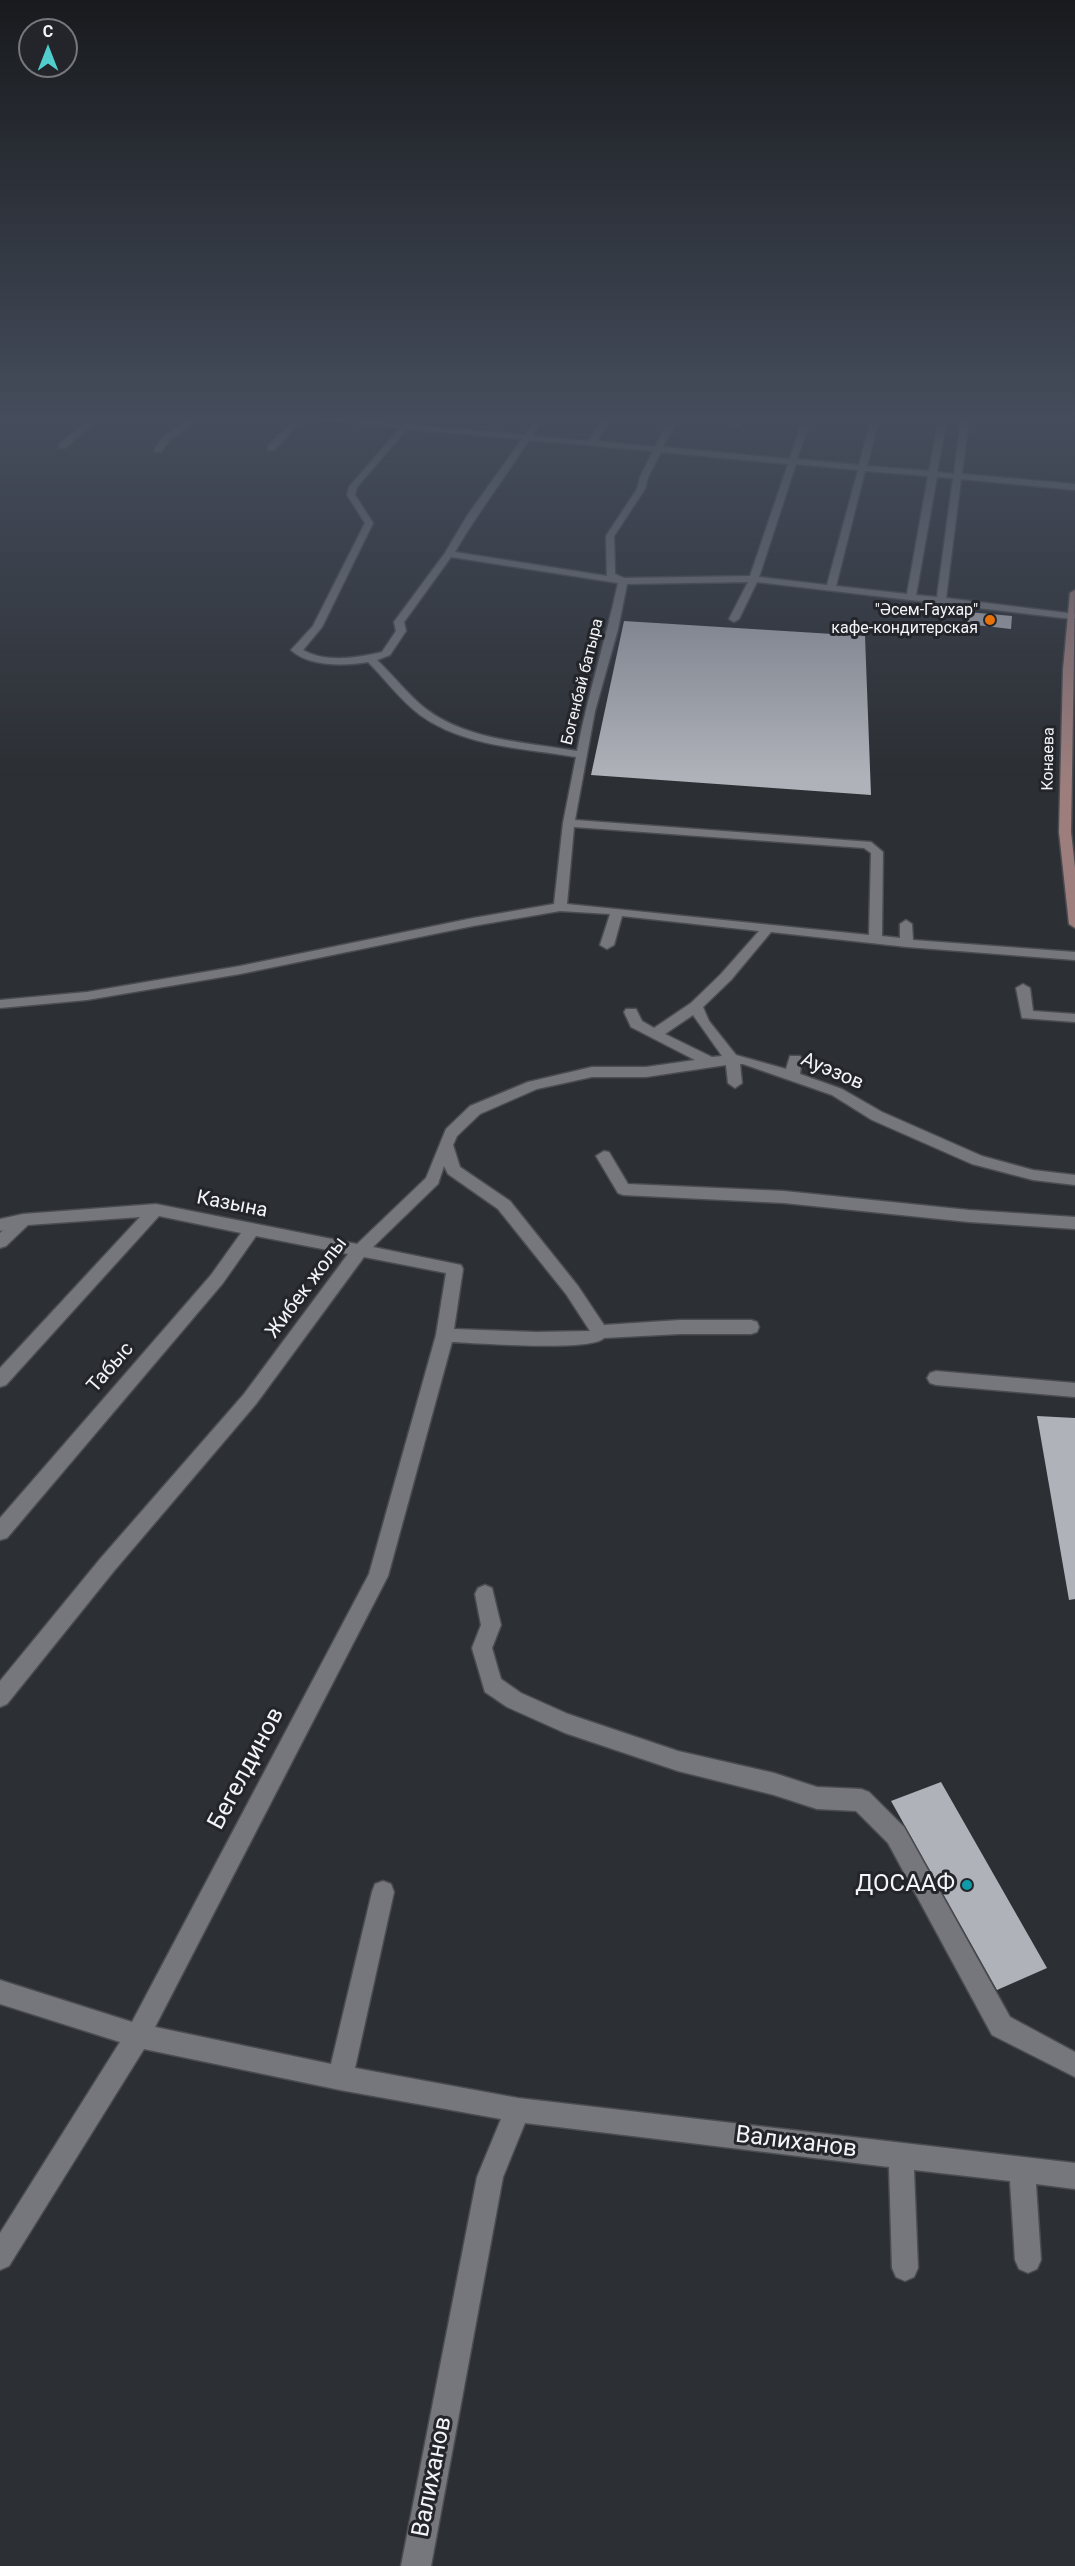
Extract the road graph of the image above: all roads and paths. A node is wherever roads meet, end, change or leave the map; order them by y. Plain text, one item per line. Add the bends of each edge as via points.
1 (362, 538) edge
2 (459, 538) edge
3 (610, 538) edge
4 (767, 538) edge
5 (843, 538) edge
6 (921, 538) edge
7 (950, 538) edge
8 (449, 554) junction
9 (754, 579) junction
10 (621, 581) junction
11 (831, 588) junction
12 (1075, 593) edge
13 (911, 597) junction
14 (941, 601) junction
15 (1072, 616) junction
16 (734, 619) dead end
17 (371, 659) junction
18 (1071, 670) edge
19 (582, 755) junction
20 (569, 823) junction
21 (560, 907) junction
22 (617, 911) junction
23 (906, 924) dead end
24 (1075, 924) edge
25 (768, 928) junction
26 (875, 939) junction
27 (907, 943) junction
28 (607, 945) dead end
29 (1075, 956) edge
30 (1023, 988) dead end
31 (0, 1004) edge
32 (696, 1006) junction
33 (631, 1012) dead end
34 (1075, 1018) edge
35 (655, 1034) junction
36 (732, 1059) junction
37 (795, 1059) dead end
38 (711, 1062) junction
39 (792, 1077) junction
40 (735, 1083) dead end
41 (446, 1145) junction
42 (604, 1156) dead end
43 (1075, 1180) edge
44 (156, 1210) junction
45 (23, 1220) junction
46 (1075, 1223) edge
47 (0, 1225) edge
48 (251, 1231) junction
49 (0, 1242) edge
50 (361, 1249) junction
51 (455, 1269) joint
52 (752, 1327) dead end
53 (599, 1332) junction
54 (445, 1335) junction
55 (936, 1378) dead end
56 (0, 1380) edge
57 (1075, 1390) edge
58 (0, 1532) edge
59 (485, 1594) dead end
60 (0, 1697) edge
61 (383, 1892) dead end
62 (0, 1992) edge
63 (138, 2036) junction
64 (1075, 2064) edge
65 (340, 2078) junction
66 (518, 2110) junction
67 (901, 2156) junction
68 (1022, 2172) junction
69 (1075, 2176) edge
70 (0, 2257) edge
71 (1028, 2260) dead end
72 (905, 2268) dead end
73 (416, 2566) edge

1 - 17 street via 317,627 297,649 304,657 324,660
2 - 8 street
3 - 10 street via 610,574
4 - 9 street
5 - 11 street
6 - 13 street
7 - 14 street
8 - 10 street
8 - 17 street via 399,622 401,631 385,654
9 - 10 street
9 - 11 street
9 - 16 street
10 - 19 street, Богенбай батыра
11 - 13 street
12 - 15 main road, Конаева
13 - 14 street
14 - 15 street
15 - 18 main road, Конаева
17 - 19 street via 424,713 450,727
18 - 24 main road, Конаева via 1065,832
19 - 20 street, Богенбай батыра
20 - 21 street, Богенбай батыра
20 - 26 street via 867,845 877,852
21 - 22 street
21 - 31 street via 240,970 87,996
22 - 25 street
22 - 28 street
23 - 27 street
25 - 26 street
25 - 32 street
26 - 27 street
27 - 29 street
30 - 34 street via 1027,1015
32 - 35 street
32 - 36 street via 703,1022
33 - 35 street via 636,1024
35 - 38 street
36 - 38 street, Жибек жолы
36 - 39 street, Ауэзов
36 - 40 street
37 - 39 street
38 - 41 street, Жибек жолы via 646,1072 592,1072 533,1085 475,1110 451,1133
39 - 43 street, Ауэзов via 837,1092 876,1116 977,1160 1033,1175
41 - 50 street, Жибек жолы via 433,1180
41 - 53 street via 453,1170 504,1205 572,1290
42 - 46 street via 623,1189 784,1197
44 - 45 street, Казына
44 - 48 street, Казына
44 - 56 street
45 - 47 street, Казына
45 - 49 street
48 - 50 street, Казына
48 - 58 street, Табыс via 217,1278
50 - 51 street, Казына
50 - 60 street, Жибек жолы via 250,1399
51 - 54 street, Бегелдинов
52 - 53 street
53 - 54 street via 594,1338 547,1339
54 - 63 street, Бегелдинов via 378,1576
55 - 57 street
59 - 64 street via 491,1625 482,1648 492,1685 514,1700 565,1723 678,1761 817,1798 861,1800 896,1835 1000,2026
61 - 65 street
62 - 63 street, Валиханов
63 - 65 street, Валиханов
63 - 70 street, Бегелдинов
65 - 66 street, Валиханов
66 - 67 street, Валиханов
66 - 73 street, Валиханов via 490,2177
67 - 68 street, Валиханов
67 - 72 street
68 - 69 street, Валиханов
68 - 71 street

